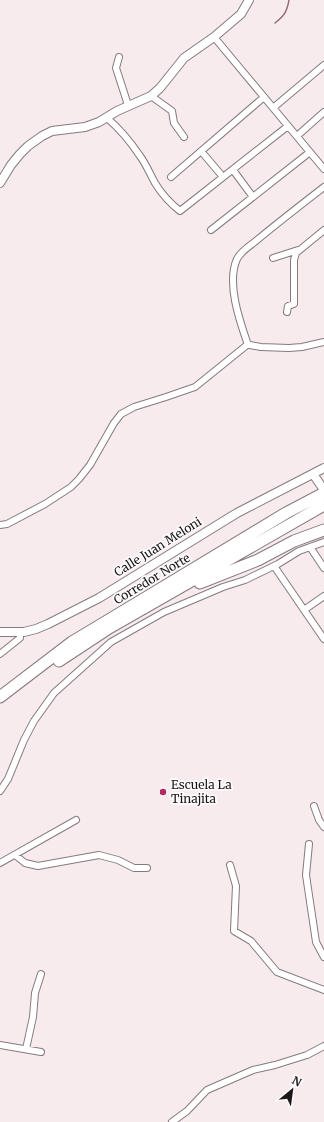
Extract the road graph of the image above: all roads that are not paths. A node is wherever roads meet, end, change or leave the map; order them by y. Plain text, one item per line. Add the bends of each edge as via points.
1 (250, 0) edge
2 (214, 37) junction
3 (119, 57) dead end
4 (324, 66) edge
5 (150, 96) junction
6 (264, 97) junction
7 (128, 105) junction
8 (273, 108) junction
9 (324, 112) edge
10 (107, 118) junction
11 (288, 126) junction
12 (297, 136) junction
13 (184, 137) dead end
14 (201, 151) junction
15 (310, 152) junction
16 (324, 157) edge
17 (318, 162) junction
18 (324, 169) edge
19 (233, 170) junction
20 (171, 177) dead end
21 (223, 178) junction
22 (0, 183) edge
23 (324, 187) edge
24 (253, 197) junction
25 (211, 230) dead end
26 (324, 230) edge
27 (300, 249) junction
28 (273, 258) dead end
29 (287, 312) dead end
30 (324, 342) edge
31 (248, 345) junction
32 (324, 468) edge
33 (313, 474) junction
34 (322, 496) edge
35 (0, 525) edge
36 (324, 530) edge
37 (324, 542) edge
38 (310, 547) junction
39 (274, 566) junction
40 (324, 568) edge
41 (166, 596) junction
42 (324, 596) edge
43 (304, 610) junction
44 (0, 632) edge
45 (20, 632) junction
46 (324, 639) edge
47 (0, 654) edge
48 (0, 697) edge
49 (0, 707) edge
50 (0, 791) edge
51 (314, 806) dead end
52 (76, 820) dead end
53 (324, 827) edge
54 (309, 844) dead end
55 (14, 855) junction
56 (0, 863) edge
57 (230, 865) dead end
58 (147, 868) dead end
59 (324, 956) edge
60 (41, 974) dead end
61 (324, 990) edge
62 (0, 1044) edge
63 (324, 1046) edge
64 (26, 1049) junction
65 (41, 1052) dead end
66 (172, 1122) edge

1 - 2 main road via 241,14
2 - 5 main road via 184,58 160,88
2 - 6 street
3 - 7 street via 116,68
4 - 8 street
5 - 7 main road
5 - 13 street via 172,111 174,123
6 - 8 street
6 - 14 street
7 - 10 main road
8 - 11 street
9 - 12 street
10 - 21 street via 131,142 156,184 180,211
10 - 22 main road via 85,127 52,131 42,136 20,154
11 - 12 street
11 - 19 street
12 - 15 street
14 - 20 street
14 - 21 street
15 - 17 street
15 - 24 street
16 - 17 street
17 - 18 street
19 - 21 street
19 - 24 street
23 - 31 street via 264,234 237,260 233,294
24 - 25 street
26 - 27 street
27 - 28 street
27 - 29 street via 294,260 294,304 288,306
30 - 31 street via 289,348
31 - 35 street via 195,387 134,407 121,414 90,465 71,487 45,504 7,524
32 - 33 main road, Calle Juan Meloni
33 - 34 main road
33 - 45 main road, Calle Juan Meloni via 236,513 99,598 48,624
34 - 41 highway, Corredor Norte
34 - 48 highway, Corredor Norte via 286,513 84,635
36 - 41 highway via 294,541 258,560
37 - 38 street
38 - 39 street
38 - 40 street
39 - 43 street
39 - 50 street via 164,612 111,642 54,693 34,721
41 - 49 highway, Corredor Norte via 77,649
42 - 43 street
43 - 46 street
44 - 45 main road, Calle Juan Meloni
45 - 47 street via 20,638
51 - 53 street
52 - 55 street
54 - 59 street via 306,876 316,942
55 - 56 street
55 - 58 street via 25,863 38,866 99,855 134,868
57 - 61 street via 236,886 234,931 251,941 277,972
60 - 64 street via 35,993
62 - 64 street
63 - 66 street via 307,1055 253,1070 207,1090 187,1111
64 - 65 street

